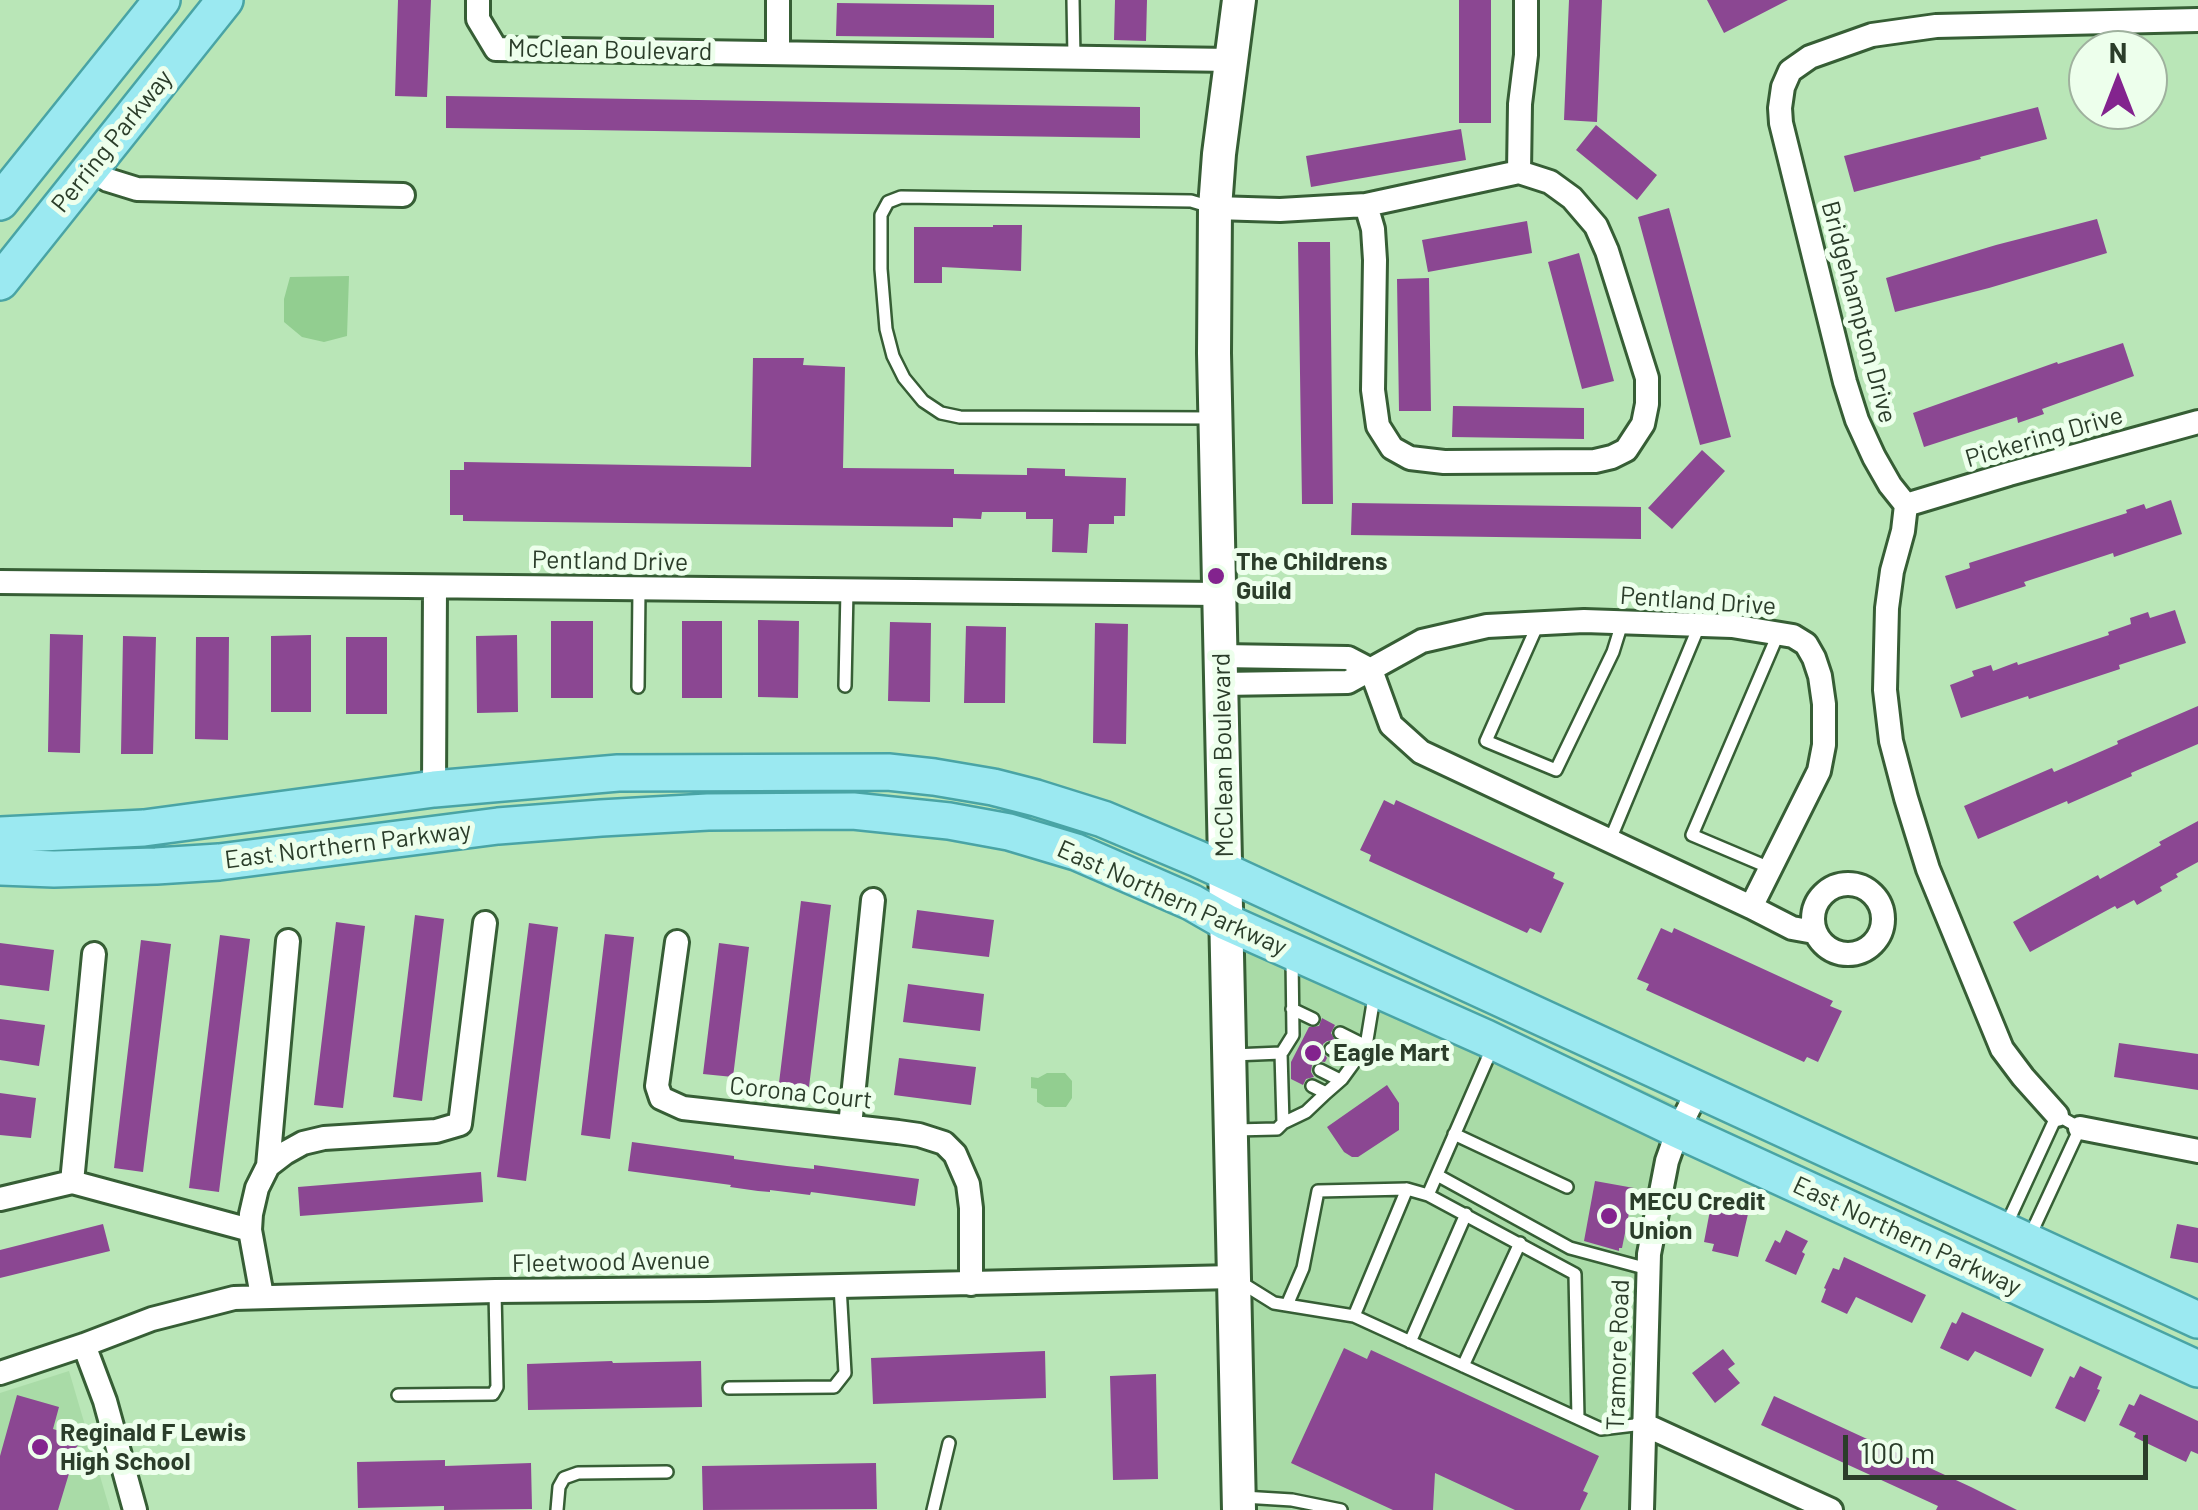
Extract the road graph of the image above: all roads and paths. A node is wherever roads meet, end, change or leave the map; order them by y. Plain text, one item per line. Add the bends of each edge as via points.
1 (162, 0) edge
2 (225, 0) edge
3 (478, 0) edge
4 (778, 0) edge
5 (1074, 0) edge
6 (1239, 0) edge
7 (1526, 0) edge
8 (2198, 20) edge
9 (778, 53) junction
10 (1074, 58) junction
11 (1231, 60) junction
12 (90, 168) junction
13 (1519, 172) junction
14 (403, 194) dead end
15 (0, 202) edge
16 (1366, 205) junction
17 (1215, 208) junction
18 (0, 282) edge
19 (1215, 418) junction
20 (2198, 422) edge
21 (1906, 505) junction
22 (0, 582) edge
23 (435, 587) junction
24 (640, 589) junction
25 (848, 590) junction
26 (1219, 594) junction
27 (1622, 623) junction
28 (1538, 624) junction
29 (1700, 626) junction
30 (1779, 632) junction
31 (1222, 670) junction
32 (1371, 670) junction
33 (845, 686) dead end
34 (638, 687) dead end
35 (434, 789) junction
36 (0, 836) edge
37 (1610, 840) junction
38 (0, 867) edge
39 (1770, 868) junction
40 (1224, 871) junction
41 (873, 900) dead end
42 (1752, 907) junction
43 (1226, 922) junction
44 (485, 923) dead end
45 (1814, 932) dead end
46 (288, 941) dead end
47 (677, 942) dead end
48 (1292, 951) junction
49 (94, 954) dead end
50 (1375, 988) junction
51 (1292, 1009) junction
52 (1314, 1019) dead end
53 (1340, 1033) dead end
54 (1494, 1042) junction
55 (1366, 1046) junction
56 (1331, 1050) dead end
57 (1286, 1053) junction
58 (1229, 1055) junction
59 (1354, 1062) junction
60 (1320, 1070) dead end
61 (1340, 1080) junction
62 (1312, 1086) dead end
63 (1698, 1090) junction
64 (1326, 1093) junction
65 (2057, 1115) junction
66 (1283, 1124) junction
67 (850, 1126) junction
68 (2080, 1128) junction
69 (1230, 1130) junction
70 (1678, 1130) junction
71 (1454, 1134) junction
72 (2198, 1150) edge
73 (268, 1166) junction
74 (1437, 1175) junction
75 (72, 1182) junction
76 (1567, 1187) dead end
77 (1407, 1190) junction
78 (1428, 1194) junction
79 (0, 1198) edge
80 (1466, 1214) junction
81 (250, 1230) junction
82 (2016, 1236) junction
83 (1520, 1242) junction
84 (1648, 1268) junction
85 (1234, 1278) junction
86 (971, 1284) junction
87 (840, 1286) junction
88 (495, 1291) junction
89 (262, 1296) junction
90 (1288, 1306) junction
91 (1354, 1316) junction
92 (2198, 1320) edge
93 (1410, 1342) junction
94 (84, 1346) junction
95 (1463, 1366) junction
96 (2198, 1369) edge
97 (0, 1373) edge
98 (730, 1388) dead end
99 (398, 1396) dead end
100 (1578, 1418) junction
101 (1643, 1424) junction
102 (949, 1443) dead end
103 (667, 1472) dead end
104 (1239, 1504) edge
105 (135, 1510) edge
106 (557, 1510) edge
107 (933, 1510) edge
108 (1341, 1510) edge
109 (1642, 1510) edge
110 (1831, 1510) edge

1 - 15 main road, Perring Parkway
2 - 12 main road, Perring Parkway
3 - 9 street, McClean Boulevard via 478,19 496,49
4 - 9 street
5 - 10 lane
6 - 11 street, McClean Boulevard
7 - 13 street
8 - 21 street, Bridgehampton Drive via 1936,26 1872,35 1790,71 1780,123 1845,382 1874,458
9 - 10 street, McClean Boulevard
10 - 11 street, McClean Boulevard
11 - 17 street, McClean Boulevard
12 - 14 street via 136,189
12 - 18 main road, Perring Parkway
13 - 16 street
13 - 16 street via 1572,198 1607,251 1647,378 1648,404 1644,424 1612,458 1444,462 1392,448 1378,426 1372,390 1375,260
16 - 17 street
17 - 19 street, McClean Boulevard
17 - 19 lane via 1190,201 901,197 881,214 893,356 904,378 942,413
19 - 26 street, McClean Boulevard
20 - 21 street, Pickering Drive
21 - 65 street via 1887,608 1891,741 1928,869 1993,1030
22 - 23 street, Pentland Drive
23 - 24 street, Pentland Drive
23 - 35 street
24 - 25 street, Pentland Drive
24 - 34 lane
25 - 26 street, Pentland Drive
25 - 33 lane
26 - 31 street, McClean Boulevard
27 - 28 street, Pentland Drive
27 - 28 lane via 1556,770 1486,741
27 - 29 street, Pentland Drive
28 - 32 street, Pentland Drive via 1487,626 1422,642
29 - 30 street, Pentland Drive
29 - 37 lane
30 - 39 street, Pentland Drive via 1806,644 1814,658 1826,732 1819,771
30 - 39 lane via 1692,834
31 - 32 street via 1348,658
31 - 40 street, McClean Boulevard
32 - 37 street via 1392,725 1421,752
35 - 36 main road, East Northern Parkway via 160,826
35 - 40 main road, East Northern Parkway via 618,773 903,773 1036,798
37 - 42 street
38 - 43 main road, East Northern Parkway via 219,862 601,818 853,811 1009,832 1076,852
39 - 42 street, Pentland Drive
40 - 43 street, McClean Boulevard
40 - 63 main road, East Northern Parkway
41 - 67 street
42 - 45 street
43 - 48 main road, East Northern Parkway
43 - 58 street, McClean Boulevard
44 - 73 street via 460,1124 324,1138
46 - 73 street
47 - 67 street, Corona Court via 657,1086 662,1098 683,1108
48 - 50 main road, East Northern Parkway
48 - 51 lane
49 - 75 street
50 - 54 main road, East Northern Parkway
50 - 55 lane
51 - 52 lane
51 - 57 lane via 1299,1033
53 - 55 lane
54 - 70 main road, East Northern Parkway
54 - 71 lane
55 - 59 lane
56 - 59 lane
57 - 58 lane
57 - 66 lane
58 - 69 street, McClean Boulevard
59 - 61 lane
60 - 61 lane
61 - 64 lane
62 - 64 lane
63 - 70 street, Tramore Road
63 - 82 main road, East Northern Parkway
64 - 66 lane
65 - 68 lane
65 - 82 lane
66 - 69 lane
67 - 86 street, Corona Court via 918,1135 955,1154 971,1208
68 - 72 street
68 - 82 lane
69 - 85 street, McClean Boulevard
70 - 84 street, Tramore Road via 1666,1161
70 - 96 main road, East Northern Parkway
71 - 74 lane
71 - 76 lane
73 - 81 street
74 - 78 lane
74 - 84 lane via 1570,1248
75 - 79 street
75 - 81 street
77 - 78 lane
77 - 90 lane via 1318,1191
77 - 91 lane
78 - 80 lane
80 - 83 lane
80 - 93 lane
81 - 89 street
82 - 92 main road, East Northern Parkway
83 - 95 lane
83 - 100 lane via 1576,1274
84 - 101 street, Tramore Road
85 - 86 street, Fleetwood Avenue
85 - 90 lane
85 - 104 street, McClean Boulevard
86 - 87 street, Fleetwood Avenue
87 - 88 street, Fleetwood Avenue
87 - 98 lane via 845,1374 834,1387
88 - 89 street, Fleetwood Avenue
88 - 99 lane via 494,1394
89 - 94 street, Fleetwood Avenue via 166,1315
90 - 91 lane
91 - 93 lane
93 - 95 lane
94 - 97 street, Fleetwood Avenue
94 - 105 street
95 - 100 lane
100 - 101 lane via 1602,1428
101 - 109 street, Tramore Road
101 - 110 street
102 - 107 lane
103 - 106 lane via 578,1473 558,1487
104 - 108 lane via 1292,1500

